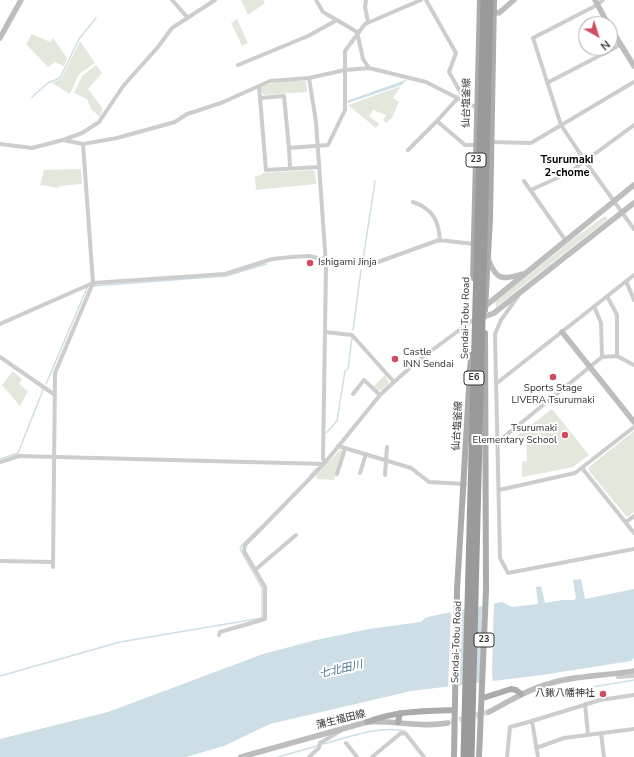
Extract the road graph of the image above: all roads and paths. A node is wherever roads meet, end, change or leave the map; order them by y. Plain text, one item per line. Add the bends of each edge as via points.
1 (21, 0) edge
2 (172, 0) edge
3 (215, 0) edge
4 (316, 0) edge
5 (366, 0) edge
6 (421, 0) edge
7 (426, 0) edge
8 (480, 0) edge
9 (484, 0) edge
10 (490, 0) edge
11 (494, 0) edge
12 (514, 0) edge
13 (603, 0) edge
14 (596, 2) edge
15 (494, 12) junction
16 (604, 16) edge
17 (188, 18) junction
18 (337, 20) junction
19 (368, 22) junction
20 (357, 32) junction
21 (0, 38) edge
22 (618, 41) edge
23 (620, 45) junction
24 (238, 65) dead end
25 (634, 66) edge
26 (369, 68) junction
27 (345, 70) junction
28 (309, 78) junction
29 (634, 82) edge
30 (547, 83) junction
31 (259, 86) junction
32 (260, 98) junction
33 (457, 99) junction
34 (467, 102) junction
35 (477, 108) junction
36 (437, 122) junction
37 (561, 125) junction
38 (634, 125) edge
39 (63, 140) junction
40 (491, 142) junction
41 (0, 144) edge
42 (83, 144) junction
43 (317, 146) junction
44 (476, 146) junction
45 (289, 148) junction
46 (408, 150) dead end
47 (585, 161) junction
48 (319, 167) junction
49 (290, 168) junction
50 (524, 181) dead end
51 (634, 185) edge
52 (531, 190) junction
53 (614, 201) junction
54 (413, 202) dead end
55 (634, 203) edge
56 (621, 213) junction
57 (634, 229) edge
58 (440, 241) junction
59 (566, 241) junction
60 (474, 244) junction
61 (488, 258) junction
62 (326, 260) junction
63 (525, 274) junction
64 (634, 274) edge
65 (626, 281) junction
66 (92, 283) junction
67 (520, 294) junction
68 (607, 296) junction
69 (634, 300) edge
70 (486, 305) junction
71 (594, 306) junction
72 (485, 318) junction
73 (473, 320) junction
74 (0, 324) edge
75 (325, 332) junction
76 (562, 332) junction
77 (617, 356) junction
78 (0, 357) edge
79 (602, 357) junction
80 (634, 365) edge
81 (589, 367) junction
82 (394, 382) junction
83 (497, 383) junction
84 (55, 394) junction
85 (353, 394) dead end
86 (380, 395) junction
87 (634, 422) edge
88 (634, 427) edge
89 (498, 441) junction
90 (338, 446) junction
91 (387, 447) dead end
92 (345, 449) junction
93 (366, 454) junction
94 (54, 457) junction
95 (386, 461) junction
96 (0, 462) edge
97 (325, 463) junction
98 (582, 468) junction
99 (360, 473) dead end
100 (337, 474) dead end
101 (385, 475) dead end
102 (465, 484) junction
103 (499, 490) junction
104 (634, 516) edge
105 (626, 522) junction
106 (634, 532) edge
107 (296, 535) dead end
108 (634, 549) edge
109 (0, 561) edge
110 (53, 562) junction
111 (53, 567) dead end
112 (256, 570) junction
113 (220, 635) dead end
114 (634, 671) edge
115 (617, 674) junction
116 (634, 676) edge
117 (521, 694) junction
118 (634, 695) edge
119 (483, 698) junction
120 (585, 704) junction
121 (454, 710) junction
122 (489, 712) tunnel mouth
123 (400, 713) junction
124 (532, 721) junction
125 (367, 722) junction
126 (398, 722) junction
127 (448, 723) tunnel mouth
128 (346, 727) junction
129 (634, 729) edge
130 (601, 733) junction
131 (588, 734) junction
132 (346, 743) dead end
133 (536, 748) junction
134 (241, 757) edge
135 (310, 757) edge
136 (357, 757) edge
137 (372, 757) edge
138 (424, 757) edge
139 (454, 757) edge
140 (464, 757) edge
141 (471, 757) edge
142 (479, 757) edge
143 (507, 757) edge
144 (538, 757) edge
145 (604, 757) edge

1 - 21 street
2 - 17 street
3 - 17 street
4 - 18 street via 323,12
5 - 19 street via 364,7
6 - 19 street
7 - 34 street via 456,53 449,72
8 - 35 main road, 仙台塩釜線 / 23
9 - 140 highway, Sendai-Tobu Road / E6, bridge
10 - 141 highway, Sendai-Tobu Road / E6, bridge
11 - 15 main road, 23
12 - 15 street via 499,13
13 - 14 street
14 - 16 street
14 - 30 street via 533,38
15 - 40 main road, 23
17 - 39 street via 172,28 124,85 100,122 82,133
18 - 20 street
18 - 24 street via 308,36
19 - 20 street
20 - 26 street via 363,59
20 - 27 street via 345,51
22 - 23 street
23 - 25 street
23 - 30 street
26 - 27 street
26 - 33 street via 426,82
27 - 28 street
27 - 43 street via 345,110 328,145
28 - 31 street via 270,81
28 - 43 street
29 - 37 street
30 - 37 street
31 - 32 street
31 - 42 street via 221,103 187,114 175,122 117,138
32 - 45 street via 284,96
32 - 49 street via 266,170
33 - 34 street
33 - 36 street
34 - 35 street
35 - 44 main road, 仙台塩釜線 / 23
36 - 44 street via 465,145
36 - 46 street
37 - 40 street via 531,143
37 - 47 street
38 - 47 street
39 - 41 street via 32,148
39 - 42 street
40 - 61 main road, 23
42 - 66 street
43 - 45 street
43 - 48 street
44 - 60 main road, 仙台塩釜線 / 23
45 - 49 street
47 - 52 street via 570,172
47 - 53 street
48 - 49 street
48 - 62 street
50 - 52 street
51 - 53 street
52 - 59 street
53 - 56 street
53 - 59 street
54 - 58 street via 434,215 440,228
55 - 56 street
56 - 57 street
56 - 67 street
58 - 60 street
58 - 62 street via 368,264
59 - 63 street
60 - 73 main road, 仙台塩釜線 / 23
61 - 63 street via 498,276 509,278
61 - 70 main road, 23
62 - 66 street via 309,256 291,257 272,259 225,274
62 - 75 street
63 - 70 street
64 - 65 street
65 - 68 street
65 - 69 street
66 - 74 street
66 - 84 street via 57,366
67 - 72 street
67 - 83 street via 496,330
68 - 71 street
68 - 77 street via 617,315
70 - 72 main road, 23
70 - 73 street
71 - 76 street
71 - 79 street via 601,323
72 - 73 street
72 - 119 main road, 23 via 486,590
73 - 82 street via 420,359
73 - 102 main road, 仙台塩釜線 / 23
75 - 82 street via 352,334
75 - 97 street
76 - 81 street
76 - 83 street
77 - 79 street
77 - 80 street
78 - 84 street
79 - 81 street
81 - 87 street
81 - 89 street
82 - 86 street
83 - 89 street
84 - 94 street
85 - 86 street via 364,380
86 - 90 street
88 - 98 street
89 - 103 street
90 - 92 street
90 - 97 street
91 - 95 street
92 - 93 street
92 - 100 street
93 - 95 street
93 - 99 street
94 - 96 street via 19,456
94 - 97 street
94 - 110 street
95 - 101 street
95 - 102 street via 411,468 429,482
97 - 112 street via 245,545 244,551
98 - 103 street via 575,473
98 - 105 street
102 - 121 main road, 仙台塩釜線 / 23 via 457,596
103 - 108 street via 500,558 508,573
104 - 105 street
105 - 106 street
107 - 112 street
109 - 110 street
110 - 111 street
112 - 113 street via 265,587 265,619 220,632
114 - 115 street
115 - 116 street via 618,677
115 - 117 street via 549,683
117 - 119 main road via 511,689
117 - 122 street
118 - 120 street
119 - 142 main road, 23
120 - 124 street
120 - 131 street
121 - 123 main road
121 - 139 main road, 仙台塩釜線 / 23
123 - 125 main road
123 - 126 main road
124 - 133 street
124 - 143 street via 510,727
125 - 126 street, 蒲生福田線
125 - 128 street, 蒲生福田線
126 - 127 street, 蒲生福田線 via 419,725
128 - 134 street, 蒲生福田線
128 - 135 street via 320,743 319,748
129 - 130 street
130 - 131 street
130 - 145 street
131 - 133 street via 564,738
132 - 136 street
133 - 144 street
137 - 138 street via 401,733 406,734

